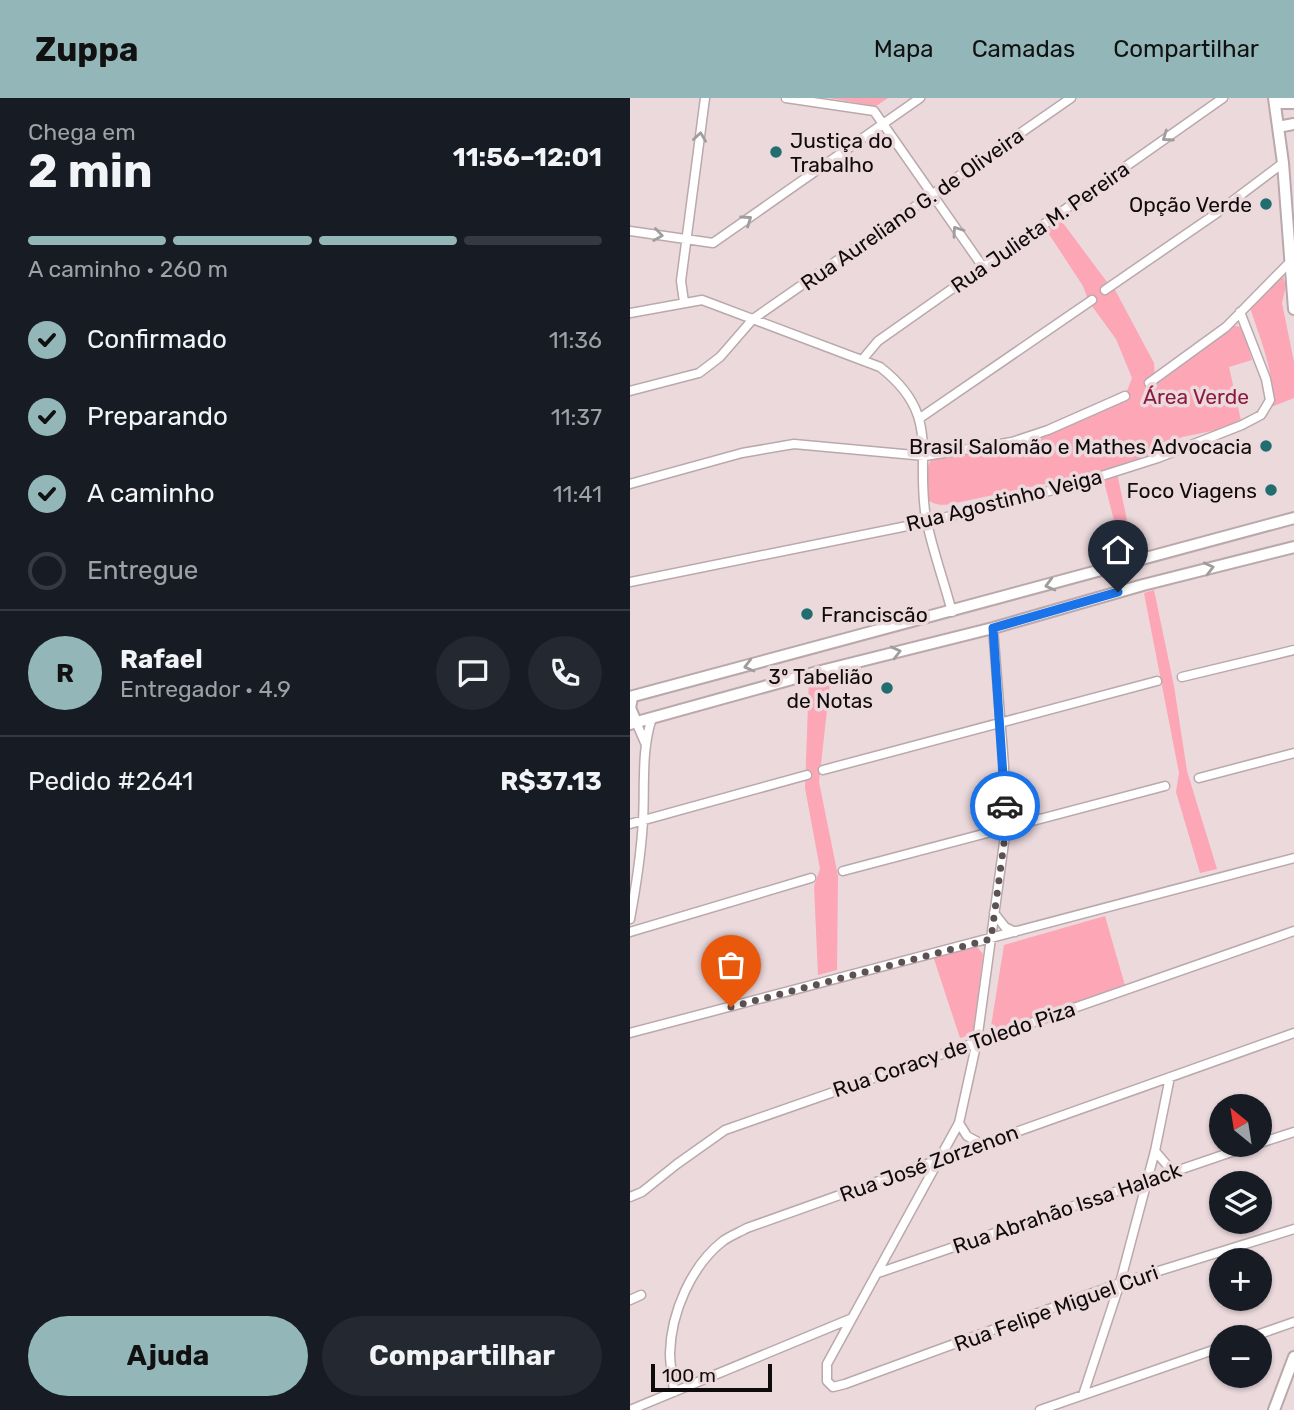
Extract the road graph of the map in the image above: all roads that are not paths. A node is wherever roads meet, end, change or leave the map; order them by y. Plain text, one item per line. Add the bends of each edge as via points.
1 (705, 98) edge
2 (787, 98) edge
3 (920, 98) edge
4 (1071, 98) edge
5 (1223, 98) edge
6 (1275, 98) edge
7 (1294, 103) edge
8 (1294, 124) edge
9 (884, 125) junction
10 (1278, 127) junction
11 (1283, 163) junction
12 (932, 195) junction
13 (630, 231) edge
14 (686, 240) junction
15 (1290, 262) junction
16 (983, 267) junction
17 (1105, 290) dead end
18 (1093, 300) dead end
19 (684, 302) junction
20 (1294, 309) edge
21 (1240, 312) junction
22 (630, 313) edge
23 (753, 319) junction
24 (862, 360) junction
25 (1149, 383) dead end
26 (630, 391) edge
27 (1125, 396) dead end
28 (920, 418) junction
29 (925, 456) junction
30 (630, 484) edge
31 (1294, 518) edge
32 (927, 522) junction
33 (1294, 547) edge
34 (1139, 561) junction
35 (630, 582) edge
36 (1143, 585) junction
37 (952, 612) junction
38 (993, 628) junction
39 (814, 648) junction
40 (1294, 650) edge
41 (821, 671) junction
42 (1182, 677) dead end
43 (1157, 681) dead end
44 (631, 697) edge
45 (652, 718) junction
46 (633, 723) edge
47 (1000, 724) junction
48 (646, 745) junction
49 (1294, 753) edge
50 (823, 770) dead end
51 (807, 775) dead end
52 (1199, 778) dead end
53 (1165, 786) dead end
54 (643, 821) junction
55 (630, 824) edge
56 (1006, 828) junction
57 (1294, 858) edge
58 (843, 871) dead end
59 (811, 878) dead end
60 (994, 913) junction
61 (630, 919) edge
62 (1294, 931) edge
63 (630, 932) edge
64 (1015, 932) junction
65 (991, 939) junction
66 (630, 1033) edge
67 (1294, 1033) edge
68 (977, 1041) junction
69 (1170, 1077) junction
70 (960, 1123) junction
71 (1294, 1132) edge
72 (1272, 1139) edge
73 (980, 1143) junction
74 (1155, 1151) junction
75 (1219, 1157) edge
76 (940, 1160) junction
77 (1176, 1171) junction
78 (1147, 1180) junction
79 (630, 1197) edge
80 (1294, 1229) edge
81 (878, 1273) junction
82 (1120, 1283) junction
83 (641, 1295) dead end
84 (630, 1300) edge
85 (850, 1319) junction
86 (1294, 1322) edge
87 (1272, 1330) edge
88 (1209, 1351) edge
89 (1294, 1357) edge
90 (1291, 1373) edge
91 (674, 1392) junction
92 (1083, 1395) junction
93 (630, 1410) edge
94 (1040, 1410) edge
95 (1274, 1410) edge

14 -> 1 street
2 - 9 street via 874,111
3 - 9 street
4 - 12 street, Rua Aureliano G. de Oliveira
5 -> 16 street, Rua Julieta M. Pereira
6 - 7 main road
6 - 10 main road
8 - 10 main road
9 - 12 street
14 -> 9 street via 713,243
10 - 11 main road
11 - 15 main road
11 - 17 street
16 -> 12 street
12 - 23 street, Rua Aureliano G. de Oliveira
13 -> 14 street
14 - 19 street via 681,281
15 - 20 main road
15 - 21 street
16 - 24 street, Rua Julieta M. Pereira via 878,341
18 - 28 street
19 - 22 street
19 - 23 street via 702,300
21 - 25 street
21 - 32 street, Rua Agostinho Veiga via 1266,379 1270,400 1261,415 1158,458
23 - 24 street
23 - 26 street, Rua Aureliano G. de Oliveira via 720,357 699,373
24 - 28 street via 895,378
27 - 29 street via 1012,442
28 - 29 street
29 - 30 street via 794,444 742,453
29 - 32 street via 922,489
31 - 34 main road
32 - 35 street, Rua Agostinho Veiga
32 - 37 street
36 -> 33 main road
34 - 36 main road
34 -> 37 main road
36 - 38 main road
37 - 39 main road
41 -> 38 main road
38 - 47 street
39 - 41 main road
39 -> 44 main road
40 - 42 street
41 - 45 main road
43 - 47 street
44 - 46 main road
45 - 46 main road
45 - 48 street
46 - 48 street
47 - 50 street
47 - 56 street
48 - 54 street
49 - 52 street
51 - 54 street
53 - 56 street
54 - 55 street
54 - 61 street
56 - 58 street
56 - 60 street
57 - 64 street
59 - 63 street
60 - 64 street
60 - 65 street
62 - 68 street, Rua Coracy de Toledo Piza
64 - 65 street
65 - 66 street
65 - 68 street
67 - 69 street, Rua José Zorzenon
68 - 70 street
68 - 79 street, Rua Coracy de Toledo Piza via 725,1130
69 - 73 street, Rua José Zorzenon
69 - 74 street
70 - 73 street via 967,1136
70 - 76 street
71 - 72 street, Rua Abrahão Issa Halack
73 - 76 street, Rua José Zorzenon
74 - 77 street
74 - 78 street
75 - 77 street, Rua Abrahão Issa Halack
76 - 81 street
76 - 91 street, Rua José Zorzenon via 747,1228 723,1241 704,1260 674,1320 670,1354
77 - 78 street, Rua Abrahão Issa Halack
78 - 81 street, Rua Abrahão Issa Halack
78 - 82 street
80 - 82 street, Rua Felipe Miguel Curi
81 - 85 street
82 - 85 street, Rua Felipe Miguel Curi via 838,1386 829,1385 827,1364
82 - 92 street
83 - 84 street
85 - 91 street
86 - 87 street
88 - 92 street
89 - 90 main road
90 - 95 main road
91 - 93 street
92 - 94 street

